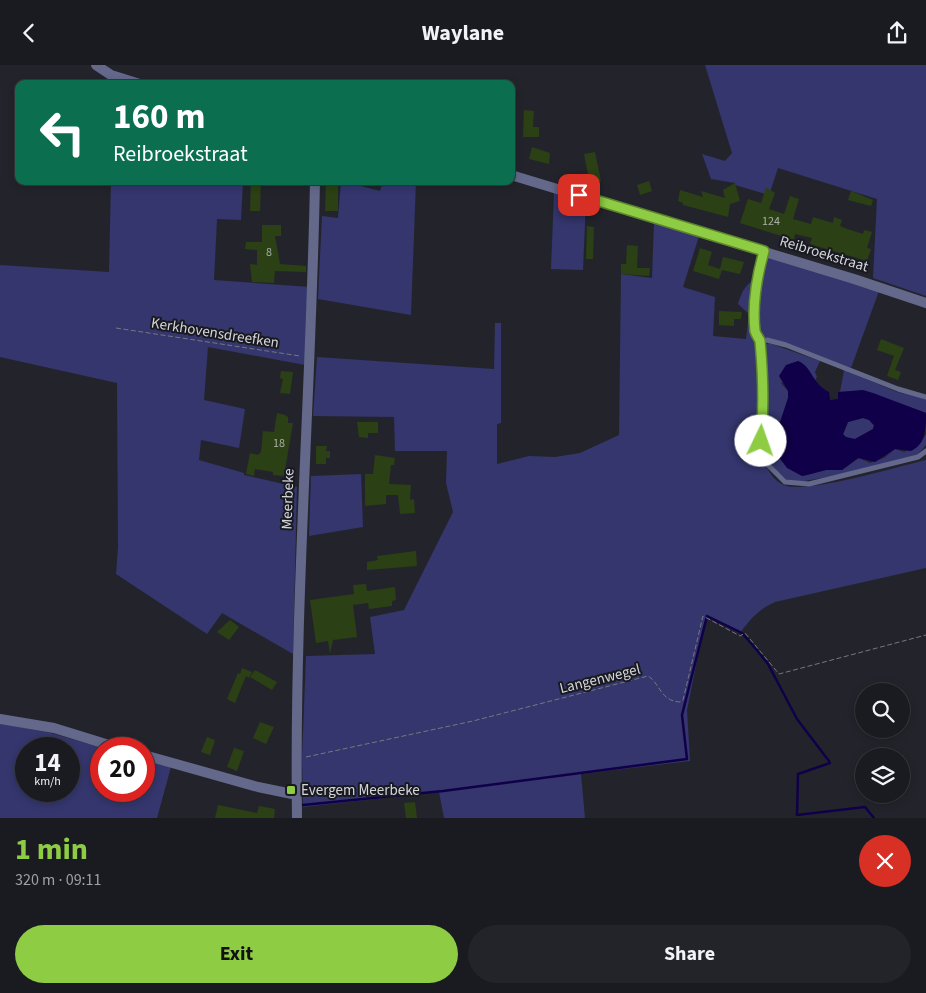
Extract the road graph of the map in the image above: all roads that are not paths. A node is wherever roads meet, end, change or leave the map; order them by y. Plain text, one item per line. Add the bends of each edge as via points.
1 (96, 65) edge
2 (127, 80) edge
3 (515, 176) edge
4 (315, 185) edge
5 (764, 251) junction
6 (926, 303) edge
7 (760, 341) junction
8 (926, 397) edge
9 (926, 451) edge
10 (0, 719) edge
11 (90, 739) edge
12 (155, 758) edge
13 (297, 795) junction
14 (297, 818) edge

1 - 2 street
3 - 5 street, Reibroekstraat
4 - 13 street, Meerbeke via 299,609
5 - 6 street, Reibroekstraat
5 - 7 lane via 757,281 755,324
7 - 8 lane via 786,345
7 - 9 lane via 762,450 767,464 785,482 809,484 918,457
10 - 11 street via 54,728
12 - 13 street
13 - 14 street, Meerbeke

